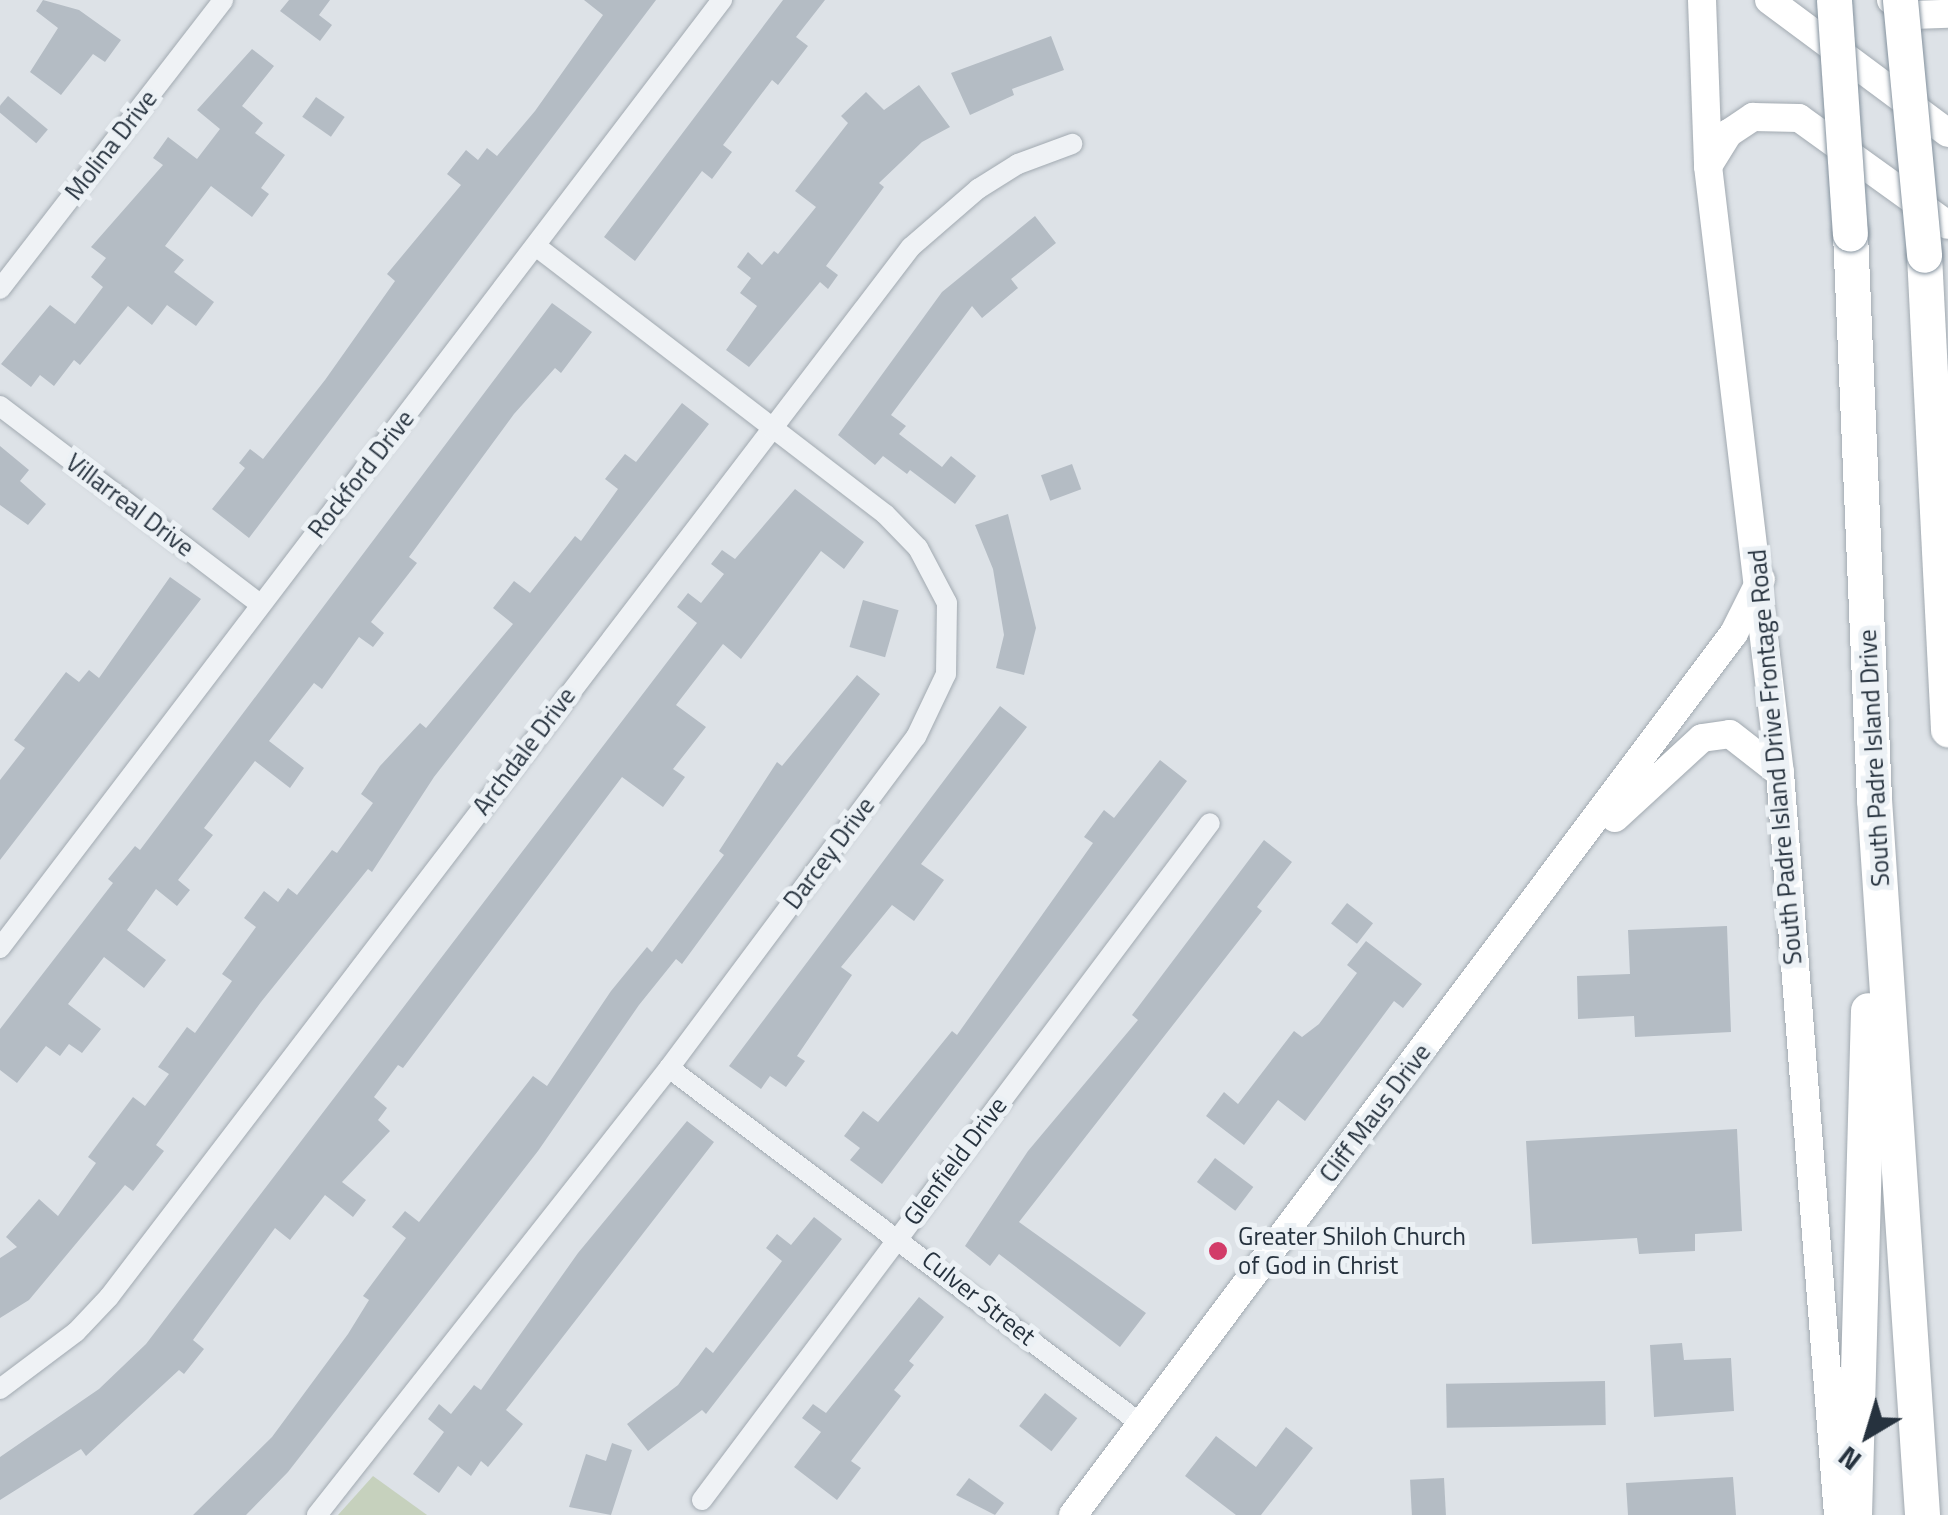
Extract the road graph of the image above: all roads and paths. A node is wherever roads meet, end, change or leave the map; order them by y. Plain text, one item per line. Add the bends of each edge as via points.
1 (222, 0) edge
2 (722, 0) edge
3 (1702, 0) edge
4 (1769, 0) edge
5 (1834, 0) edge
6 (1892, 0) edge
7 (1900, 0) edge
8 (1948, 14) edge
9 (1948, 133) edge
10 (1072, 144) dead end
11 (1708, 166) junction
12 (1948, 225) edge
13 (536, 246) junction
14 (1924, 255) junction
15 (0, 289) edge
16 (0, 406) edge
17 (771, 426) junction
18 (1948, 452) edge
19 (1760, 579) junction
20 (260, 604) junction
21 (1948, 729) edge
22 (1780, 773) junction
23 (1874, 800) junction
24 (1210, 823) dead end
25 (0, 948) edge
26 (1497, 950) junction
27 (669, 1068) junction
28 (899, 1236) junction
29 (0, 1389) edge
30 (1141, 1424) junction
31 (702, 1500) dead end
32 (317, 1515) edge
33 (1072, 1515) edge
34 (1838, 1515) edge
35 (1854, 1515) edge
36 (1922, 1515) edge

1 - 15 street, Molina Drive
2 - 13 street, Rockford Drive
3 - 11 main road, South Padre Island Drive Frontage Road
4 - 9 main road
5 - 23 highway, South Padre Island Drive, bridge
6 - 8 main road via 1913,16
7 - 14 highway, bridge
10 - 17 street, Archdale Drive via 1018,164 929,229
11 - 12 main road via 1729,132 1753,117 1800,118
11 - 19 main road, South Padre Island Drive Frontage Road via 1733,410
13 - 17 street, Darcey Drive
13 - 20 street, Rockford Drive
14 - 18 highway
14 - 21 highway
16 - 20 street, Villarreal Drive
17 - 27 street, Darcey Drive via 885,514 918,548 947,603 946,674 916,736
17 - 29 street, Archdale Drive via 110,1297 76,1332
19 - 22 main road, South Padre Island Drive Frontage Road
19 - 26 main road, Cliff Maus Drive via 1734,633
20 - 25 street, Rockford Drive
22 - 26 main road, Cliff Maus Drive via 1730,734 1702,738 1628,804
22 - 34 main road, South Padre Island Drive Frontage Road
23 - 35 highway
23 - 36 highway, South Padre Island Drive
24 - 28 street, Glenfield Drive
26 - 30 main road, Cliff Maus Drive
27 - 28 street, Culver Street
27 - 32 street, Darcey Drive
28 - 30 street, Culver Street
28 - 31 street, Glenfield Drive
30 - 33 main road, Cliff Maus Drive

